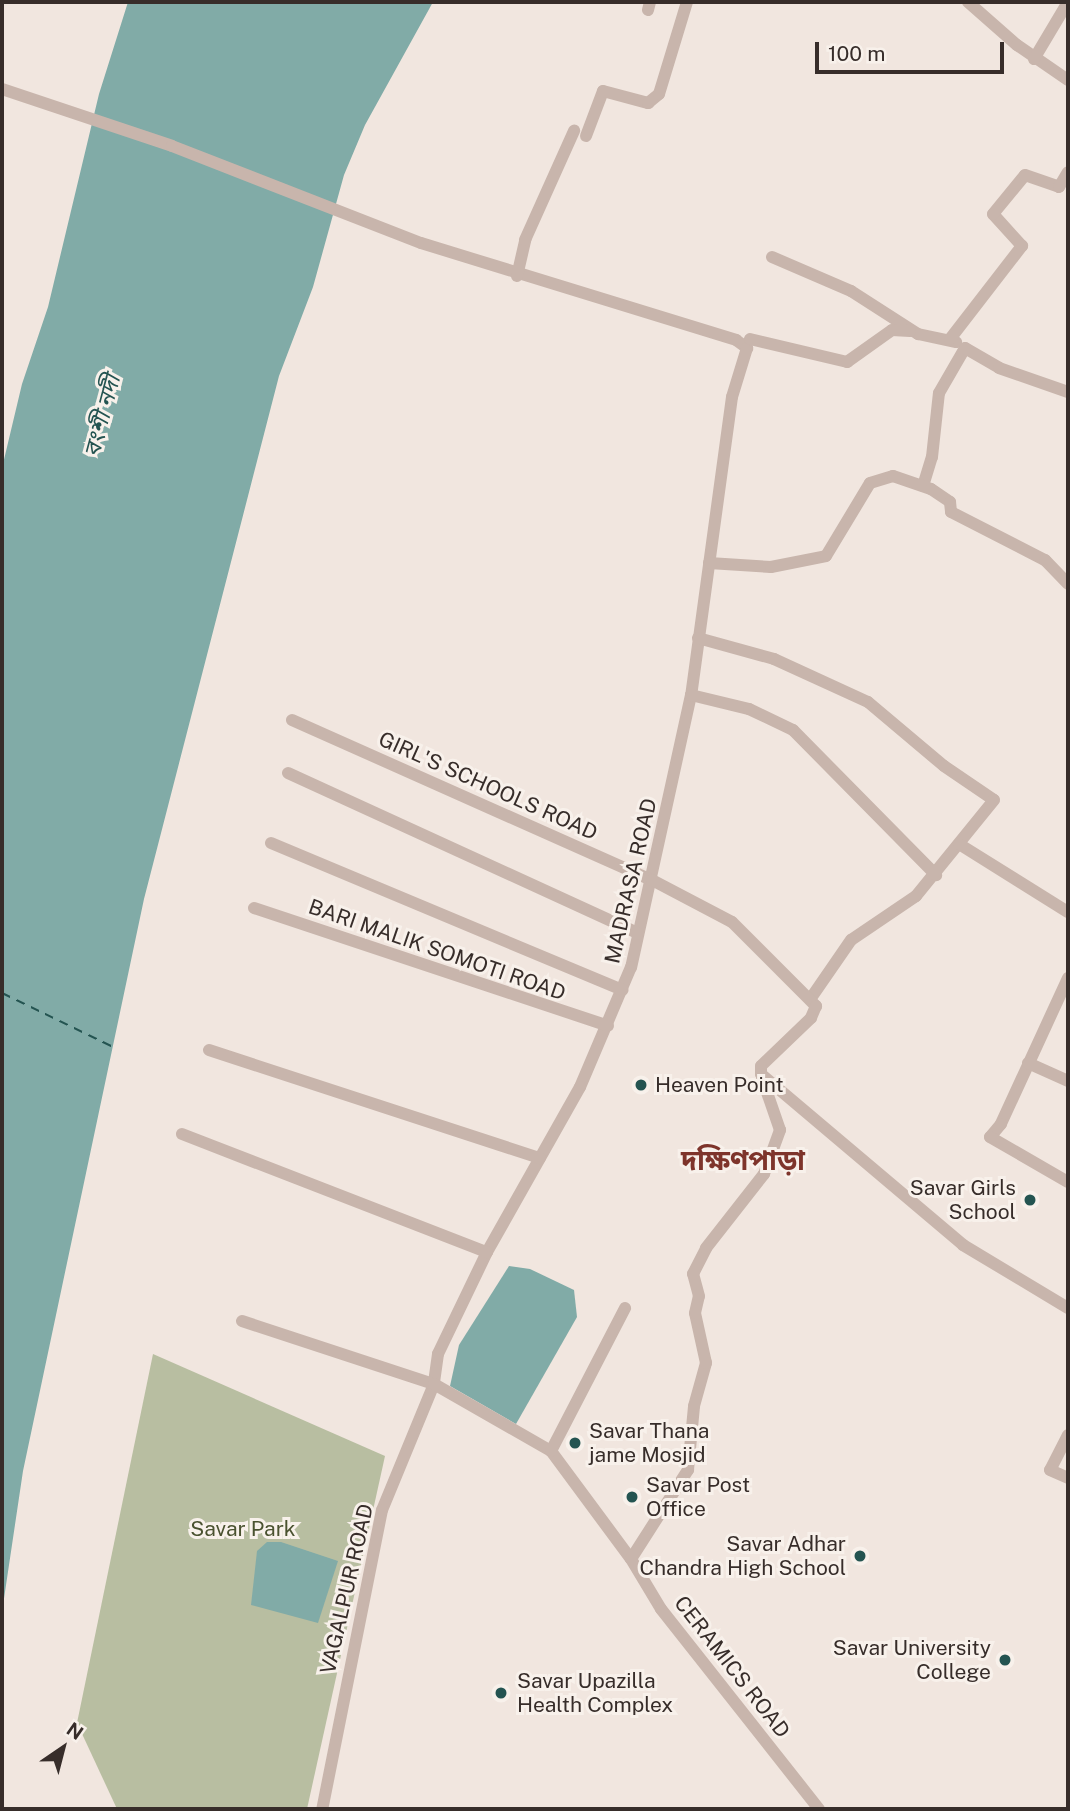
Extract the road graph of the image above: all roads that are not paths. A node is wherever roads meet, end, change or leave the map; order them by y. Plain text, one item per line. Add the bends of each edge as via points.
1 (687, 2) edge
2 (968, 2) edge
3 (1068, 2) edge
4 (1034, 59) junction
5 (1068, 80) edge
6 (2, 89) edge
7 (1068, 172) edge
8 (772, 257) dead end
9 (517, 276) junction
10 (913, 331) junction
11 (950, 339) junction
12 (748, 344) junction
13 (965, 348) junction
14 (1068, 392) edge
15 (923, 486) junction
16 (709, 563) junction
17 (1068, 584) edge
18 (698, 639) junction
19 (691, 695) junction
20 (292, 720) dead end
21 (288, 774) dead end
22 (271, 843) dead end
23 (959, 844) junction
24 (936, 875) junction
25 (652, 880) junction
26 (254, 908) dead end
27 (1068, 912) edge
28 (638, 933) junction
29 (1068, 978) edge
30 (624, 990) junction
31 (811, 999) junction
32 (608, 1026) junction
33 (209, 1050) dead end
34 (1028, 1063) junction
35 (761, 1074) junction
36 (1068, 1080) edge
37 (182, 1134) dead end
38 (540, 1158) junction
39 (1068, 1182) edge
40 (487, 1252) junction
41 (625, 1308) dead end
42 (1068, 1308) edge
43 (242, 1321) dead end
44 (434, 1384) junction
45 (1068, 1435) edge
46 (551, 1451) junction
47 (1068, 1478) edge
48 (631, 1559) junction
49 (322, 1809) edge
50 (819, 1809) edge

1 - 9 street via 659,94 648,103 603,91 525,240
2 - 4 street
3 - 4 street
4 - 5 street
6 - 9 street via 172,146
7 - 11 street via 1059,187 1025,175 993,214 1022,246
8 - 10 street via 851,291
9 - 12 street
10 - 11 street
10 - 12 street via 892,330 847,362
11 - 13 street
12 - 16 street, MADRASA ROAD via 732,397
13 - 14 street via 999,368
13 - 15 street via 939,393 932,457
15 - 16 street via 893,476 870,483 826,556 771,567
15 - 17 street via 950,502 951,512 1045,560
16 - 18 street, MADRASA ROAD
18 - 19 street, MADRASA ROAD
18 - 23 street via 774,659 868,702 944,766 994,800
19 - 24 street via 749,709 793,730
19 - 25 street, MADRASA ROAD
20 - 25 street, GIRL'S SCHOOLS ROAD
21 - 28 street
22 - 30 street
23 - 24 street
23 - 27 street
24 - 31 street via 916,896 851,940
25 - 28 street, MADRASA ROAD
25 - 31 street, GIRL'S SCHOOLS ROAD via 732,922
26 - 32 street, BARI MALIK SOMOTI ROAD
28 - 30 street, MADRASA ROAD
29 - 34 street
30 - 32 street, MADRASA ROAD
31 - 35 street via 816,1006 811,1018 761,1066
32 - 38 street, MADRASA ROAD
33 - 38 street
34 - 36 street
34 - 39 street via 1001,1124 990,1137
35 - 42 street via 964,1245
35 - 48 street via 780,1130 764,1174 706,1248 693,1274 699,1296 695,1313 706,1363 694,1406 688,1469
37 - 40 street
38 - 40 street, MADRASA ROAD
40 - 44 street, MADRASA ROAD via 438,1354
41 - 46 street
43 - 44 street, CERAMICS ROAD
44 - 46 street, CERAMICS ROAD
44 - 49 street, VAGALPUR ROAD via 382,1510
45 - 47 street via 1050,1470
46 - 48 street, CERAMICS ROAD
48 - 50 street, CERAMICS ROAD via 661,1609

